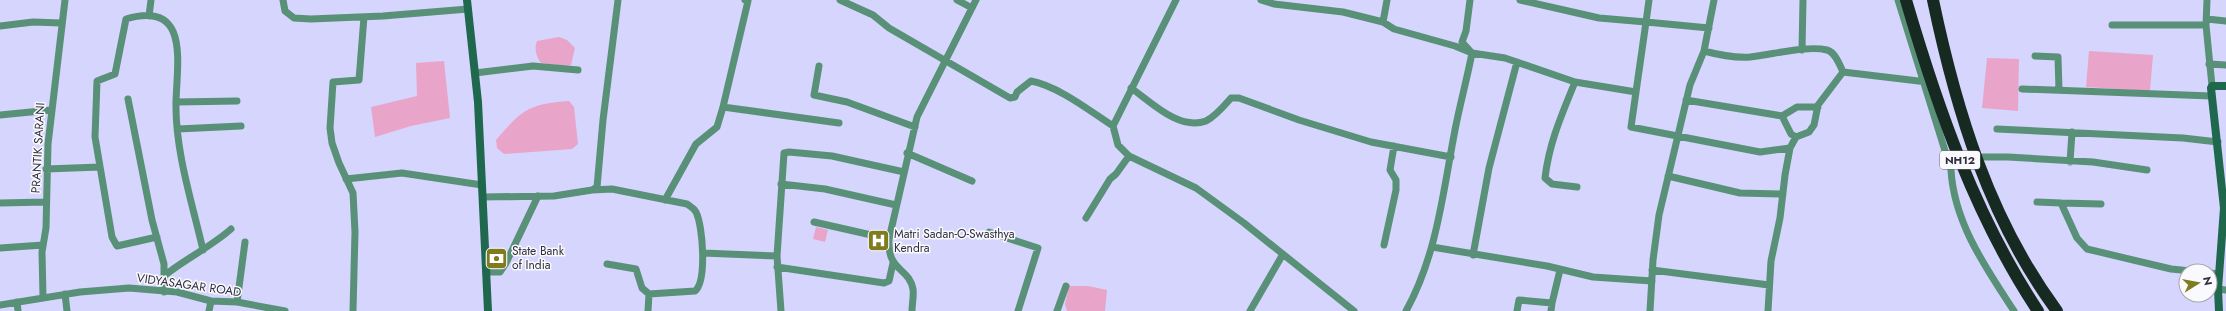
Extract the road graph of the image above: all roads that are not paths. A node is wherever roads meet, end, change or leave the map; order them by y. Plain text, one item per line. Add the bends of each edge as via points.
1 (65, 0) edge
2 (151, 0) edge
3 (283, 0) edge
4 (466, 0) edge
5 (618, 0) edge
6 (744, 0) edge
7 (840, 0) edge
8 (957, 0) edge
9 (976, 0) edge
10 (1176, 0) edge
11 (1262, 0) edge
12 (1387, 0) edge
13 (1470, 0) edge
14 (1520, 0) edge
15 (1649, 0) edge
16 (1714, 0) edge
17 (1803, 0) edge
18 (1898, 0) edge
19 (1906, 0) edge
20 (1933, 0) edge
21 (2207, 0) edge
22 (972, 8) junction
23 (468, 10) junction
24 (149, 16) junction
25 (364, 17) junction
26 (2226, 21) edge
27 (1383, 22) junction
28 (1646, 22) junction
29 (2207, 22) junction
30 (61, 23) junction
31 (2112, 25) dead end
32 (0, 26) edge
33 (1709, 28) junction
34 (1802, 50) junction
35 (1704, 51) junction
36 (1472, 53) junction
37 (2035, 56) dead end
38 (945, 60) junction
39 (1517, 62) junction
40 (2209, 64) junction
41 (2226, 64) edge
42 (819, 66) dead end
43 (578, 70) dead end
44 (1843, 72) junction
45 (475, 73) junction
46 (1575, 82) junction
47 (1926, 82) junction
48 (2212, 86) junction
49 (2226, 86) edge
50 (1131, 88) junction
51 (2022, 88) dead end
52 (2059, 90) junction
53 (1636, 92) junction
54 (2211, 96) junction
55 (128, 99) dead end
56 (1686, 100) junction
57 (237, 101) dead end
58 (176, 102) junction
59 (723, 107) junction
60 (1818, 107) junction
61 (51, 110) junction
62 (0, 115) edge
63 (1782, 116) junction
64 (839, 123) dead end
65 (241, 126) dead end
66 (1113, 126) junction
67 (915, 127) junction
68 (178, 129) junction
69 (1997, 129) dead end
70 (2072, 132) junction
71 (1676, 136) junction
72 (1796, 137) junction
73 (2218, 142) junction
74 (1394, 146) junction
75 (1790, 148) junction
76 (908, 153) junction
77 (1129, 156) junction
78 (1451, 157) junction
79 (1975, 157) junction
80 (2070, 162) junction
81 (100, 167) junction
82 (46, 169) junction
83 (2147, 170) dead end
84 (904, 172) junction
85 (1668, 176) junction
86 (346, 178) junction
87 (972, 181) dead end
88 (781, 184) junction
89 (482, 185) junction
90 (1577, 187) dead end
91 (592, 190) junction
92 (1783, 194) junction
93 (538, 196) junction
94 (483, 197) junction
95 (665, 200) junction
96 (46, 202) junction
97 (2037, 202) dead end
98 (0, 203) edge
99 (2061, 204) junction
100 (2101, 204) dead end
101 (896, 205) junction
102 (2225, 208) edge
103 (1086, 218) dead end
104 (814, 222) dead end
105 (231, 229) dead end
106 (989, 232) dead end
107 (156, 238) junction
108 (889, 239) junction
109 (245, 242) dead end
110 (43, 245) junction
111 (1384, 245) dead end
112 (1432, 247) junction
113 (0, 248) edge
114 (203, 250) junction
115 (703, 253) junction
116 (1283, 254) junction
117 (1473, 255) junction
118 (777, 256) junction
119 (893, 263) junction
120 (607, 264) dead end
121 (777, 267) junction
122 (1560, 270) junction
123 (1652, 270) junction
124 (2178, 270) edge
125 (486, 272) junction
126 (2219, 274) joint
127 (164, 276) junction
128 (1652, 280) junction
129 (1769, 285) junction
130 (1066, 286) dead end
131 (2222, 289) edge
132 (164, 292) junction
133 (65, 294) junction
134 (648, 294) junction
135 (43, 297) junction
136 (211, 301) junction
137 (17, 302) junction
138 (236, 302) junction
139 (1552, 303) junction
140 (0, 305) edge
141 (18, 311) edge
142 (67, 311) edge
143 (209, 311) edge
144 (285, 311) edge
145 (354, 311) edge
146 (488, 311) edge
147 (648, 311) edge
148 (781, 311) edge
149 (912, 311) edge
150 (1018, 311) edge
151 (1057, 311) edge
152 (1250, 311) edge
153 (1354, 311) edge
154 (1406, 311) edge
155 (1517, 311) edge
156 (1550, 311) edge
157 (1650, 311) edge
158 (1768, 311) edge
159 (2014, 311) edge
160 (2038, 311) edge
161 (2056, 311) edge
162 (2219, 311) edge

1 - 30 street, PRANTIK SARANI
2 - 24 street
3 - 25 street via 285,11 294,18
4 - 23 street
5 - 91 street via 598,183
6 - 59 street via 748,1
7 - 38 street via 873,15 889,28
8 - 22 street
9 - 22 street
10 - 50 street
11 - 27 street via 1274,4 1343,12
12 - 27 street
13 - 36 street via 1462,42
14 - 28 street via 1599,18
15 - 28 street
16 - 33 street
17 - 34 street
18 - 47 street
19 - 47 highway, NH12
20 - 79 highway, NH12 via 1945,59
21 - 29 street
22 - 38 street
23 - 25 street
23 - 45 street
24 - 58 street via 160,16 172,26 178,45
24 - 81 street via 126,19 115,74 97,82 95,137
25 - 86 street via 359,80 333,82 330,128 332,143
26 - 29 street
27 - 36 street via 1394,29
28 - 33 street
28 - 53 street
29 - 31 street
29 - 40 street
30 - 32 street via 33,22
30 - 61 street, PRANTIK SARANI
33 - 35 street
34 - 35 street via 1749,57 1728,57
34 - 44 street via 1827,50
35 - 56 street
36 - 39 street
36 - 78 street
37 - 52 street via 2058,58
38 - 66 street via 1010,98 1015,97 1025,84 1031,81 1039,82
38 - 67 street
39 - 46 street
39 - 117 street via 1489,168
40 - 41 street
40 - 48 street
42 - 67 street via 814,95 847,102
43 - 45 street via 533,66
44 - 47 street
44 - 60 street
45 - 89 street
46 - 53 street
46 - 90 street via 1555,130 1545,178 1552,184
47 - 159 street via 1951,170 1956,206 1973,245
47 - 160 highway, NH12 via 1975,199 2015,276
48 - 49 street
48 - 54 street
50 - 66 street
50 - 74 street via 1168,115 1191,123 1206,120 1217,113 1231,98 1239,98 1299,120 1371,142
51 - 52 street
52 - 54 street
53 - 71 street via 1631,127
54 - 73 street
55 - 107 street
56 - 63 street
56 - 71 street
57 - 58 street
58 - 68 street
59 - 64 street
59 - 95 street via 717,127 696,144
60 - 63 street via 1796,107
60 - 72 street via 1814,125 1809,132
61 - 62 street
61 - 82 street, PRANTIK SARANI
63 - 72 street via 1791,134
65 - 68 street
66 - 77 street via 1118,144
67 - 76 street
68 - 114 street via 185,176
69 - 70 street
70 - 73 street
70 - 80 street
71 - 75 street via 1760,152
71 - 85 street
72 - 75 street
73 - 102 street
74 - 78 street
74 - 111 street via 1390,170 1396,180 1396,190
75 - 92 street
76 - 84 street
76 - 87 street
77 - 103 street via 1110,179
77 - 116 street via 1196,188
78 - 112 street
79 - 80 street
79 - 161 highway, NH12 via 2007,232
80 - 83 street via 2107,163
81 - 82 street
81 - 107 street via 112,237 117,246
82 - 96 street, PRANTIK SARANI
84 - 88 street via 832,156 786,152 782,164
84 - 101 street
85 - 92 street via 1740,193
85 - 123 street via 1659,215
86 - 89 street via 402,173
86 - 145 street via 354,200
88 - 101 street via 825,189
88 - 118 street
89 - 94 street
91 - 93 street
91 - 95 street via 612,189
92 - 129 street
93 - 94 street
93 - 125 street via 500,272
94 - 125 street
95 - 115 street via 687,204 695,210
96 - 98 street
96 - 110 street, PRANTIK SARANI
97 - 99 street
99 - 100 street
99 - 124 street via 2077,238 2087,248
101 - 108 street
102 - 126 street
104 - 108 street
105 - 114 street
106 - 150 street via 1038,248
107 - 127 street via 164,264
108 - 119 street
109 - 138 street
110 - 113 street
110 - 135 street, PRANTIK SARANI
112 - 117 street
112 - 154 street via 1419,288
114 - 127 street
115 - 118 street
115 - 134 street via 699,284 695,292
116 - 152 street
116 - 153 street
117 - 122 street
118 - 121 street
119 - 121 street via 889,281 884,283
119 - 149 street via 907,276 913,288
120 - 134 street via 636,269 642,288
121 - 148 street
122 - 128 street via 1612,279
122 - 139 street
123 - 128 street
123 - 129 street
125 - 146 street
126 - 131 street
127 - 132 street
128 - 157 street
129 - 158 street
130 - 151 street
131 - 162 street
132 - 133 street, VIDYASAGAR ROAD via 107,288
132 - 136 street, VIDYASAGAR ROAD
133 - 135 street, VIDYASAGAR ROAD
133 - 142 street
134 - 147 street
135 - 137 street, VIDYASAGAR ROAD
136 - 138 street, VIDYASAGAR ROAD
136 - 143 street
137 - 140 street, VIDYASAGAR ROAD
137 - 141 street
138 - 144 street, VIDYASAGAR ROAD
139 - 155 street via 1518,300
139 - 156 street

